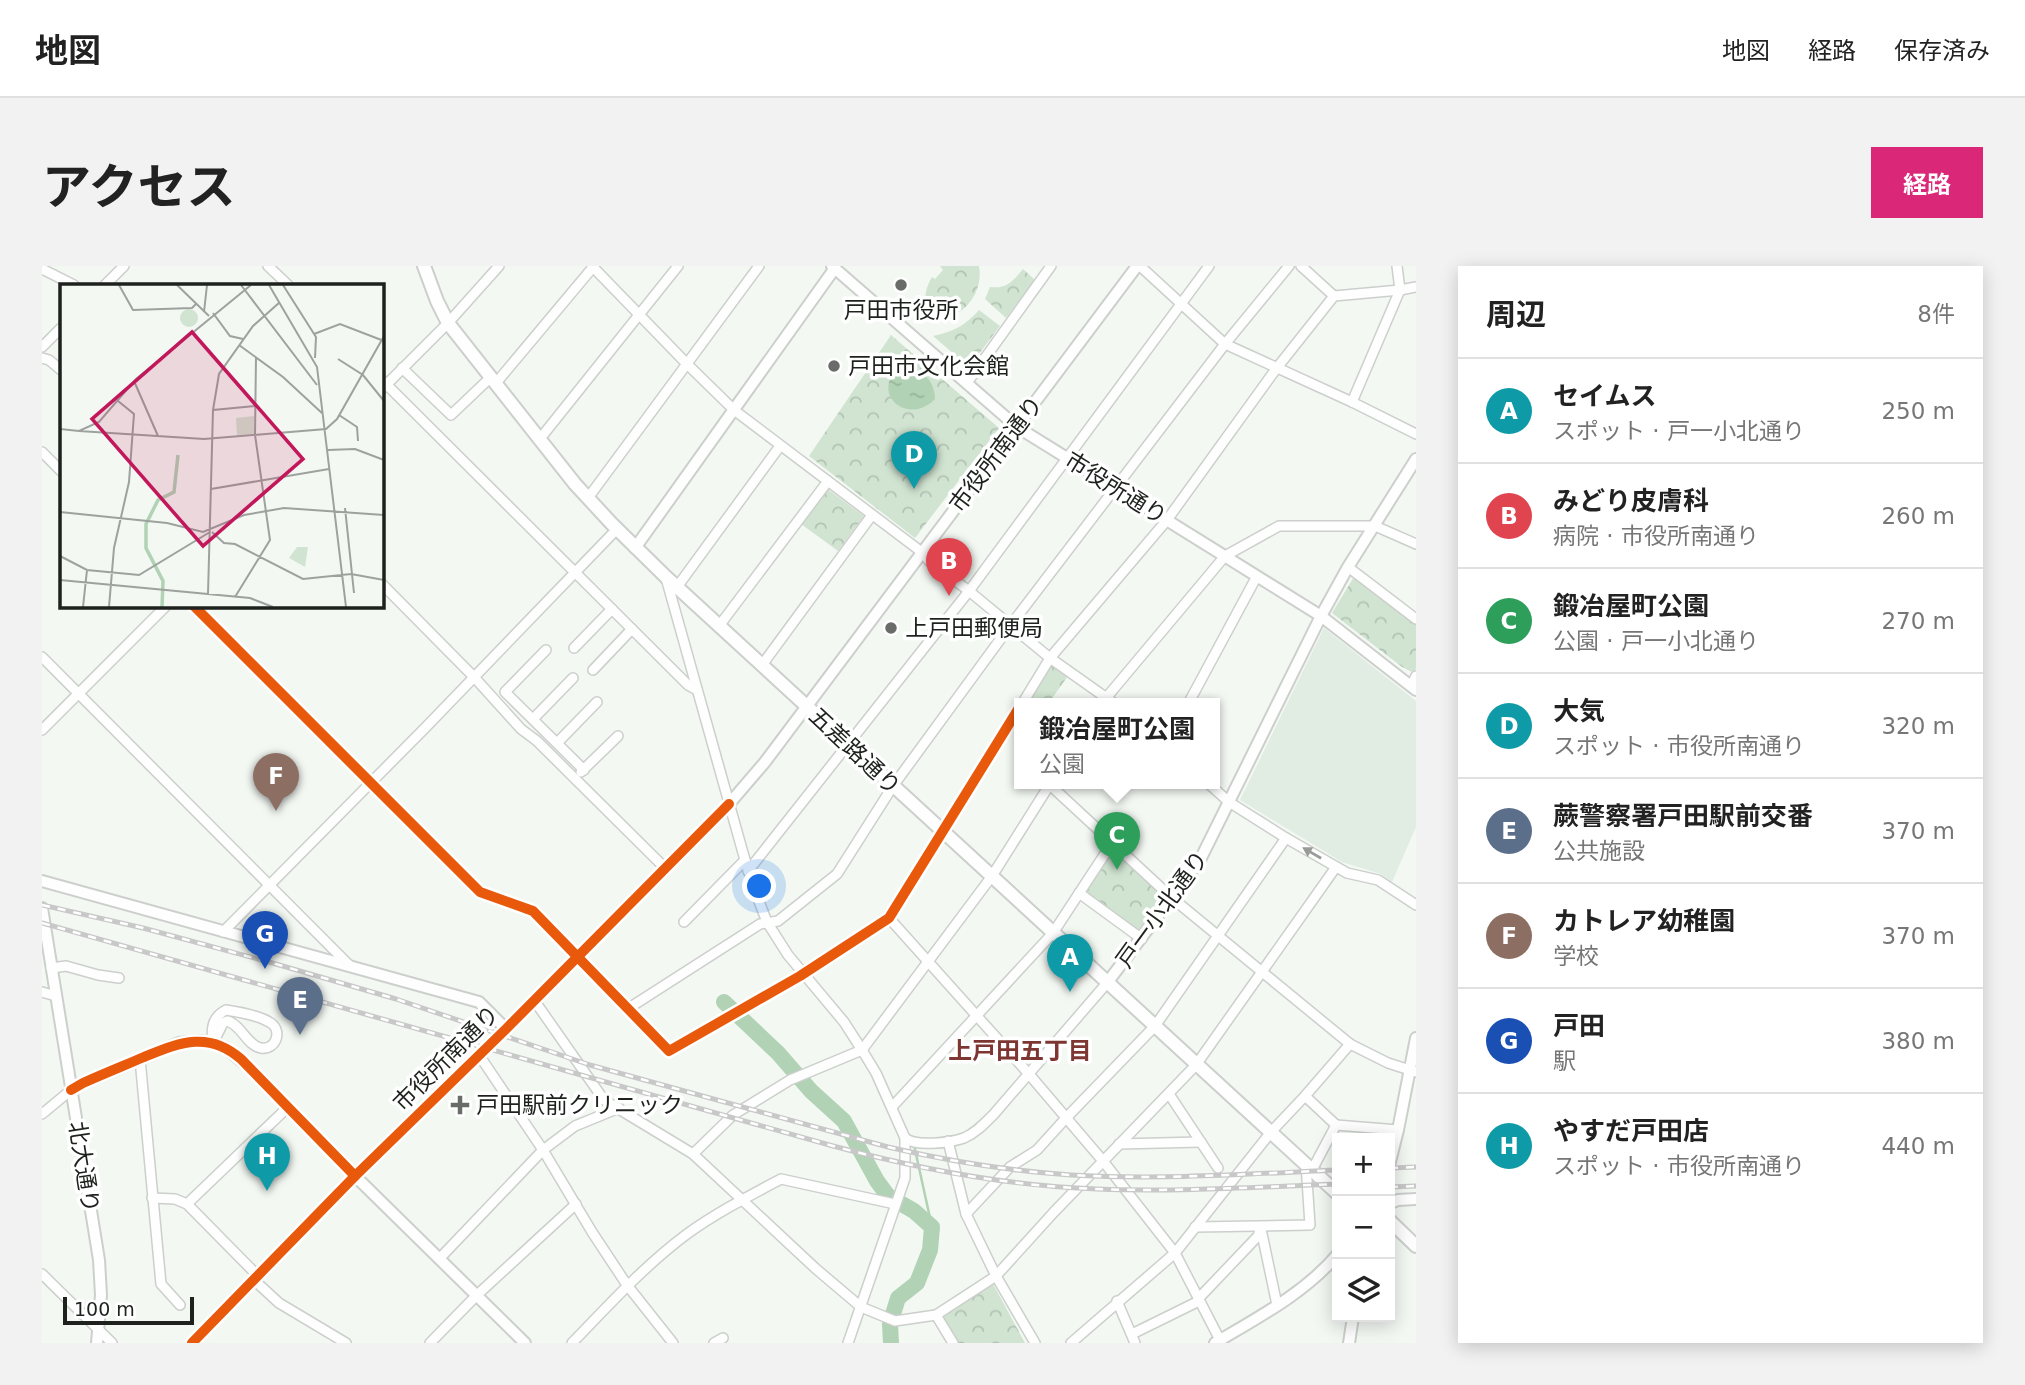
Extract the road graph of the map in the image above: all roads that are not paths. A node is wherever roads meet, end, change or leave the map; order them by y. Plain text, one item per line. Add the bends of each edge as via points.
1 (124, 266) edge
2 (268, 266) edge
3 (424, 266) edge
4 (499, 266) edge
5 (593, 266) edge
6 (678, 266) edge
7 (759, 266) edge
8 (1051, 266) edge
9 (1138, 266) edge
10 (1209, 266) edge
11 (1289, 266) edge
12 (1301, 266) edge
13 (1397, 266) edge
14 (834, 267) edge
15 (42, 269) edge
16 (72, 284) edge
17 (106, 284) edge
18 (287, 284) edge
19 (1416, 287) edge
20 (1400, 290) junction
21 (1334, 296) junction
22 (1181, 304) junction
23 (639, 315) junction
24 (448, 323) junction
25 (60, 329) edge
26 (1225, 344) junction
27 (42, 347) edge
28 (42, 358) edge
29 (687, 364) junction
30 (402, 368) junction
31 (60, 369) edge
32 (1276, 369) junction
33 (493, 380) junction
34 (967, 383) junction
35 (383, 384) edge
36 (1352, 402) junction
37 (734, 410) junction
38 (1017, 427) junction
39 (1416, 434) edge
40 (539, 440) junction
41 (780, 446) junction
42 (42, 452) edge
43 (1068, 458) junction
44 (1416, 458) edge
45 (60, 470) edge
46 (828, 481) junction
47 (1116, 488) junction
48 (588, 498) junction
49 (872, 515) junction
50 (1167, 520) junction
51 (1375, 526) junction
52 (617, 529) junction
53 (1416, 544) edge
54 (635, 548) junction
55 (923, 553) junction
56 (1225, 556) junction
57 (1349, 567) junction
58 (575, 572) junction
59 (1257, 576) junction
60 (666, 577) junction
61 (383, 585) edge
62 (677, 587) junction
63 (969, 591) junction
64 (165, 607) edge
65 (195, 607) edge
66 (612, 609) junction
67 (1321, 616) junction
68 (1416, 619) edge
69 (719, 626) junction
70 (1010, 626) junction
71 (632, 629) junction
72 (574, 648) dead end
73 (546, 650) dead end
74 (42, 657) edge
75 (1050, 658) junction
76 (762, 665) junction
77 (593, 670) dead end
78 (474, 677) junction
79 (573, 678) dead end
80 (1414, 684) edge
81 (697, 690) junction
82 (79, 693) junction
83 (1025, 698) edge
84 (1100, 698) edge
85 (1105, 698) edge
86 (1191, 698) edge
87 (597, 702) dead end
88 (807, 706) junction
89 (1014, 716) edge
90 (533, 719) junction
91 (42, 730) edge
92 (618, 736) dead end
93 (556, 743) junction
94 (848, 744) junction
95 (584, 770) junction
96 (575, 778) junction
97 (372, 782) junction
98 (893, 786) junction
99 (1047, 789) edge
100 (1054, 789) edge
101 (1215, 789) edge
102 (1229, 802) junction
103 (729, 804) junction
104 (942, 831) junction
105 (1286, 838) junction
106 (1112, 842) junction
107 (745, 860) junction
108 (1336, 867) junction
109 (666, 868) junction
110 (748, 870) junction
111 (992, 876) junction
112 (42, 881) edge
113 (270, 884) junction
114 (1079, 893) junction
115 (1172, 898) junction
116 (1416, 905) edge
117 (42, 908) edge
118 (888, 918) junction
119 (684, 922) dead end
120 (767, 922) junction
121 (223, 932) junction
122 (1053, 933) junction
123 (1218, 935) junction
124 (1142, 939) junction
125 (578, 956) junction
126 (928, 962) junction
127 (352, 967) junction
128 (51, 968) junction
129 (1263, 972) junction
130 (803, 974) junction
131 (120, 978) dead end
132 (1107, 983) junction
133 (42, 992) edge
134 (56, 996) junction
135 (534, 1000) junction
136 (629, 1008) junction
137 (976, 1016) junction
138 (1155, 1026) junction
139 (506, 1029) junction
140 (1416, 1038) edge
141 (213, 1043) junction
142 (1350, 1044) junction
143 (862, 1050) junction
144 (479, 1055) junction
145 (140, 1059) junction
146 (1196, 1065) junction
147 (1413, 1071) edge
148 (1028, 1073) junction
149 (72, 1090) junction
150 (1169, 1094) junction
151 (1305, 1096) junction
152 (892, 1107) junction
153 (288, 1108) junction
154 (619, 1108) junction
155 (42, 1114) edge
156 (1066, 1118) junction
157 (1336, 1125) junction
158 (1398, 1130) junction
159 (1271, 1132) junction
160 (948, 1140) junction
161 (910, 1141) junction
162 (1200, 1142) junction
163 (1395, 1142) edge
164 (1119, 1144) junction
165 (543, 1150) junction
166 (693, 1154) junction
167 (1103, 1161) junction
168 (1309, 1167) junction
169 (1218, 1168) dead end
170 (355, 1176) junction
171 (1332, 1188) edge
172 (152, 1198) junction
173 (1416, 1199) edge
174 (742, 1200) junction
175 (896, 1201) junction
176 (1395, 1201) edge
177 (187, 1204) junction
178 (576, 1204) junction
179 (966, 1214) junction
180 (1195, 1227) junction
181 (1261, 1227) junction
182 (1395, 1227) edge
183 (1416, 1246) edge
184 (1175, 1253) junction
185 (440, 1258) junction
186 (1333, 1259) edge
187 (42, 1274) edge
188 (996, 1276) junction
189 (256, 1278) junction
190 (627, 1285) junction
191 (477, 1295) junction
192 (1199, 1300) junction
193 (1117, 1301) junction
194 (180, 1305) dead end
195 (1277, 1305) junction
196 (861, 1307) junction
197 (936, 1315) junction
198 (1352, 1322) edge
199 (99, 1330) junction
200 (1134, 1338) edge
201 (1217, 1342) edge
202 (97, 1343) edge
203 (112, 1343) edge
204 (192, 1343) edge
205 (346, 1343) edge
206 (430, 1343) edge
207 (525, 1343) edge
208 (572, 1343) edge
209 (673, 1343) edge
210 (848, 1343) edge
211 (953, 1343) edge
212 (1035, 1343) edge
213 (1071, 1343) edge
214 (1349, 1343) edge

1 - 17 street
2 - 18 street
3 - 24 main road, 五差路通り
4 - 24 street
5 - 23 street
5 - 33 street
6 - 23 street
7 - 29 street
8 - 34 street
9 - 22 street
9 - 38 street, 市役所南通り
10 - 22 street
11 - 26 street
12 - 21 street
13 - 20 street
14 - 34 street, 市役所通り
14 - 37 street
15 - 16 street
19 - 20 street
20 - 21 street
20 - 36 street
21 - 32 street
22 - 26 street
22 - 43 street
23 - 29 street
23 - 40 street
24 - 30 street
24 - 33 main road, 五差路通り
25 - 27 street
26 - 32 street
26 - 47 street
28 - 31 street
29 - 37 street
29 - 48 street
30 - 33 street via 452,415
30 - 35 street
32 - 36 street
32 - 50 street
33 - 40 main road, 五差路通り
34 - 38 street, 市役所通り
35 - 58 street
36 - 39 street
37 - 41 street
37 - 54 street
38 - 43 street, 市役所通り
38 - 55 street, 市役所南通り
40 - 48 main road, 五差路通り
41 - 46 street
41 - 62 street
42 - 45 street
43 - 47 street, 市役所通り
43 - 63 street
44 - 51 street, 戸一小北通り
46 - 49 street
46 - 69 street
47 - 50 street, 市役所通り
47 - 70 street
48 - 52 main road, 五差路通り
49 - 55 street
49 - 76 street
50 - 56 street, 市役所通り
50 - 75 street
51 - 53 street
51 - 56 street via 1279,526
51 - 57 street, 戸一小北通り
52 - 54 main road, 五差路通り
52 - 58 street
54 - 60 main road, 五差路通り
55 - 63 street
55 - 88 street, 市役所南通り
56 - 59 street, 市役所通り
56 - 85 street
57 - 67 street, 戸一小北通り
57 - 68 street
58 - 66 street
58 - 78 street
59 - 67 street, 市役所通り
59 - 86 street
60 - 62 main road, 五差路通り
60 - 81 street
61 - 78 street
62 - 69 main road, 五差路通り
63 - 70 street
63 - 94 street
64 - 82 street
65 - 97 street
66 - 71 street
66 - 72 street
67 - 80 street, 市役所通り
67 - 102 street, 戸一小北通り
69 - 76 main road, 五差路通り
70 - 75 street
70 - 98 street
71 - 77 street
71 - 81 street
73 - 90 street via 505,692
74 - 82 street
75 - 83 street
75 - 84 street
76 - 88 main road, 五差路通り
78 - 96 street via 521,729
78 - 97 street
79 - 90 street
81 - 103 street
82 - 91 street
82 - 113 street
87 - 93 street
88 - 94 main road, 五差路通り
88 - 103 street, 市役所南通り
89 - 104 street
90 - 93 street
92 - 95 street
93 - 95 street
94 - 98 main road, 五差路通り
94 - 110 street
95 - 96 street
96 - 109 street
97 - 113 street
97 - 125 street via 480,892 533,911
98 - 104 main road, 五差路通り
98 - 120 street via 837,874 778,921
99 - 111 street
100 - 106 street
101 - 102 street
102 - 105 street
102 - 115 street, 戸一小北通り via 1200,860
103 - 107 street
103 - 109 street, 市役所南通り
104 - 111 main road, 五差路通り
104 - 118 street
108 -> 105 street
105 - 123 street
106 - 114 street
106 - 115 street
107 - 110 street
107 - 119 street
108 - 116 street via 1378,880
108 - 129 street
109 - 125 street, 市役所南通り
110 - 120 street
111 - 122 main road, 五差路通り
111 - 126 street
112 - 121 street
113 - 121 street
113 - 127 street
114 - 122 street
114 - 124 street
115 - 123 street
115 - 124 street, 戸一小北通り
117 - 128 street, 北大通り
118 - 126 street
118 - 130 street
120 - 130 street
120 - 136 street
121 - 127 street
122 - 132 main road, 五差路通り
122 - 137 street
123 - 129 street
123 - 138 street
124 - 132 street, 戸一小北通り
125 - 135 street, 市役所南通り
125 - 136 street
126 - 137 street
126 - 143 street
127 - 139 street via 480,1002
128 - 131 street via 66,966
128 - 134 street, 北大通り
129 - 142 street
129 - 146 street
130 - 136 street via 669,1051
130 - 143 street
132 - 138 main road, 五差路通り
132 - 148 street, 戸一小北通り
133 - 134 street
134 - 149 street, 北大通り
135 - 139 street, 市役所南通り
135 - 154 street via 604,1100
137 - 148 street
137 - 152 street
138 - 146 main road, 五差路通り
138 - 156 street
139 - 144 street, 市役所南通り
140 - 147 street
141 - 141 street via 215,1018 226,1010 267,1020 276,1030 273,1044 260,1048 227,1021
141 - 145 street via 179,1043
141 - 153 street via 234,1053
142 - 147 street
142 - 151 street
143 - 152 street
143 - 166 street via 790,1080 733,1115
144 - 165 street
144 - 170 street, 市役所南通り
145 - 149 street
145 - 172 street
146 - 150 street
146 - 159 main road, 五差路通り
147 - 158 street
148 - 156 street
148 - 160 street, 戸一小北通り via 979,1129
149 - 155 street
149 - 199 street, 北大通り via 99,1260
150 - 162 street
150 - 164 street
151 - 157 street
151 - 159 street
152 - 161 street
153 - 170 street
153 - 177 street
154 - 165 street via 575,1126
154 - 166 street
156 - 167 street
156 - 179 street
157 - 158 street
157 - 168 street
158 - 163 street
159 - 168 main road, 五差路通り
159 - 180 street
160 - 161 street, 戸一小北通り
160 - 179 street
161 - 175 street via 905,1178
162 - 164 street
162 - 169 street
164 - 167 street
165 - 178 street
165 - 185 street
166 - 174 street
167 - 184 street
167 - 188 street
168 - 171 main road, 五差路通り
168 - 181 street via 1310,1225
170 - 185 street
170 - 189 street, 市役所南通り
172 - 177 street
172 - 194 street via 161,1284
173 - 176 street
174 - 175 street via 781,1179
174 - 190 street via 688,1233
174 - 196 street
175 - 196 street
177 - 189 street
178 - 190 street
178 - 191 street
179 - 188 street
180 - 181 street
180 - 184 street
181 - 192 street via 1258,1236
181 - 195 street
182 - 183 main road
184 - 192 street
184 - 193 street
185 - 191 street
186 - 195 street
187 - 199 street
188 - 197 street
188 - 212 street
189 - 204 street, 市役所南通り
189 - 205 street via 279,1303
190 - 208 street
190 - 209 street
191 - 206 street
191 - 207 street
192 - 200 street
192 - 201 street
193 - 200 street
193 - 213 street
195 - 201 street
196 - 197 street via 891,1319
196 - 210 street
197 - 211 street
198 - 214 street
199 - 202 street, 北大通り
199 - 203 street

